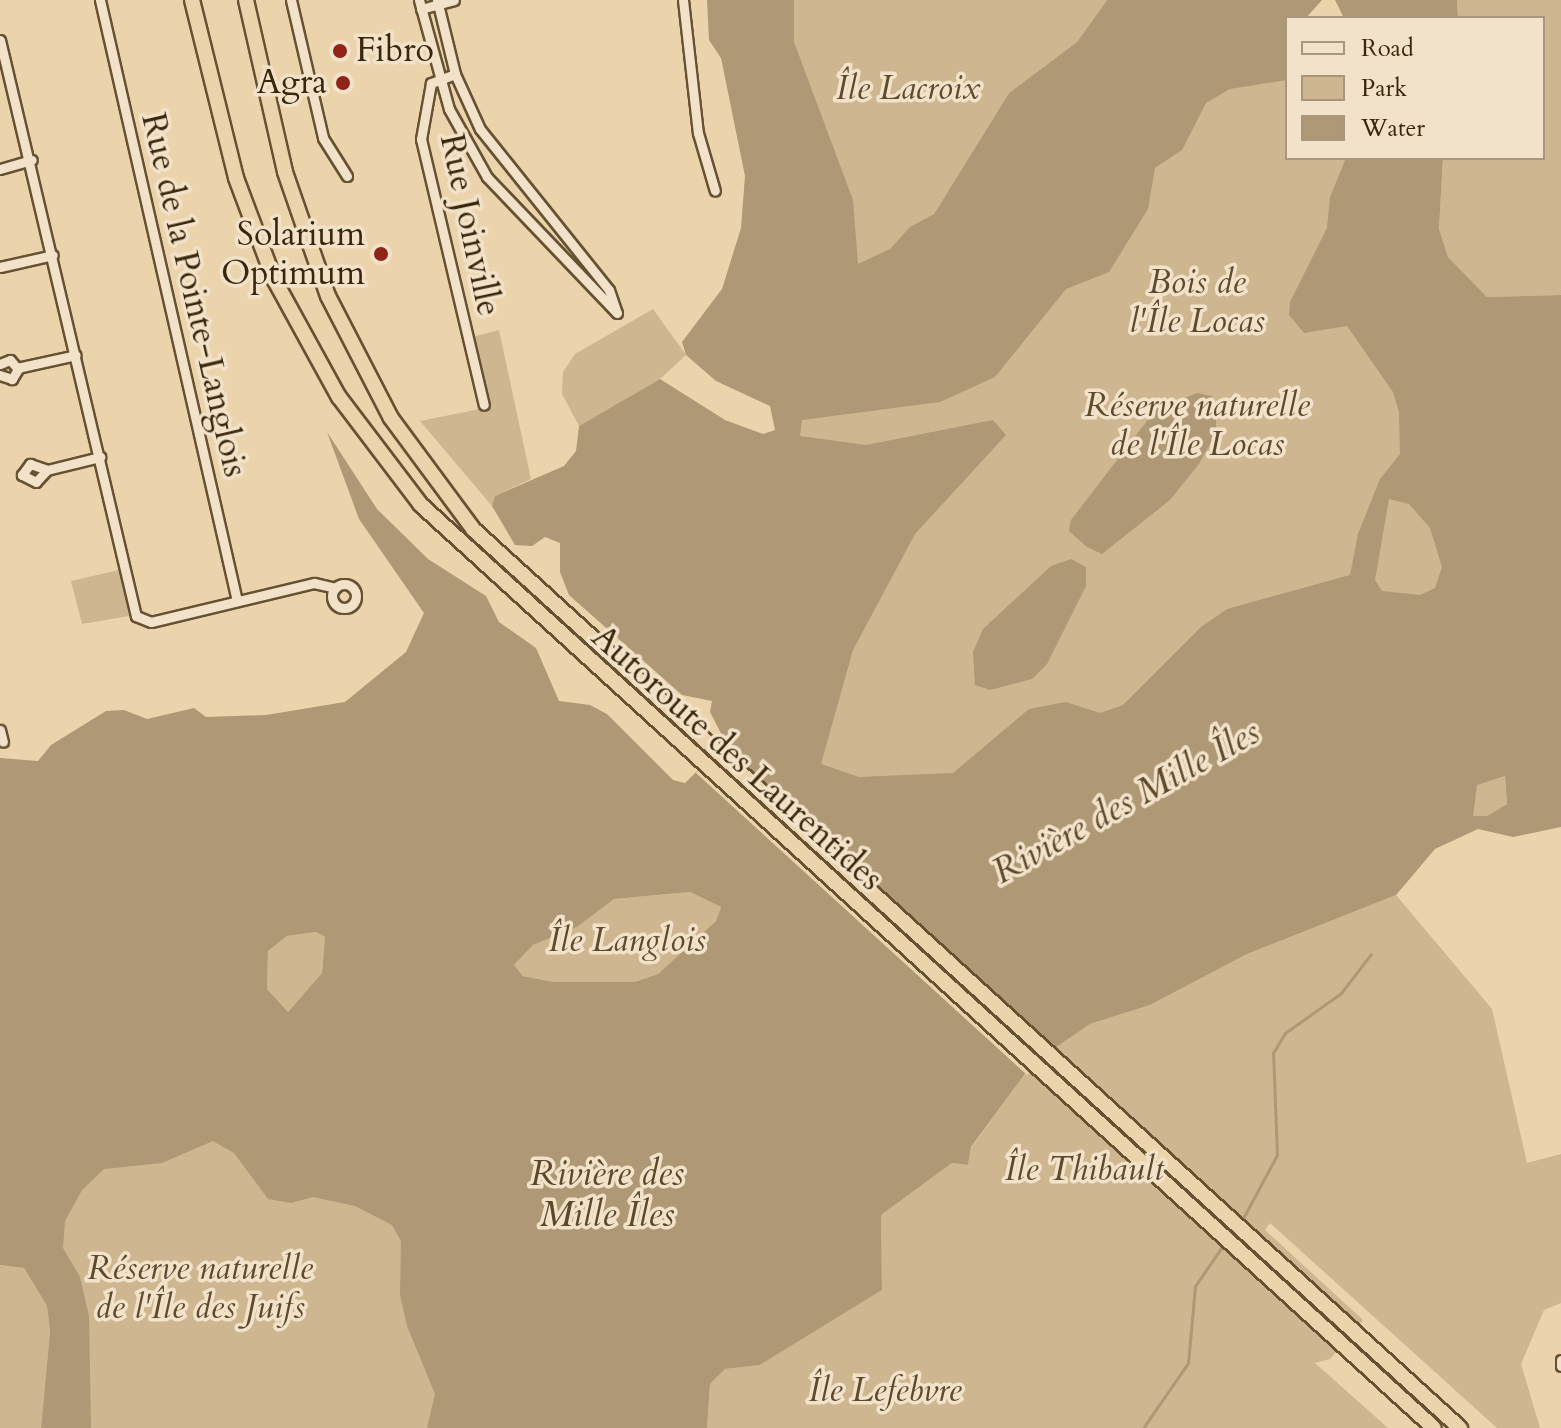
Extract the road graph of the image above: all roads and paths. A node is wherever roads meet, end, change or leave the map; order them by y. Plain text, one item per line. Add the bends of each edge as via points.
1 (100, 0) edge
2 (192, 0) edge
3 (246, 0) edge
4 (291, 0) edge
5 (454, 0) edge
6 (683, 0) edge
7 (437, 2) edge
8 (420, 4) edge
9 (0, 40) edge
10 (455, 74) junction
11 (437, 78) junction
12 (32, 160) junction
13 (0, 169) edge
14 (347, 176) dead end
15 (515, 180) junction
16 (715, 191) dead end
17 (503, 196) junction
18 (53, 255) junction
19 (0, 267) edge
20 (76, 355) junction
21 (0, 364) edge
22 (17, 368) junction
23 (0, 375) edge
24 (484, 405) dead end
25 (100, 457) junction
26 (47, 470) dead end
27 (335, 588) dead end
28 (237, 601) junction
29 (0, 730) edge
30 (3, 742) dead end
31 (1434, 1428) edge
32 (1460, 1428) edge

1 - 28 street, Rue de la Pointe-Langlois
2 - 31 highway, Autoroute des Laurentides via 254,232 295,322 339,397 439,526
3 - 32 highway, Autoroute des Laurentides via 306,240 341,326 391,418 494,553
4 - 14 street via 320,129
5 - 7 street
6 - 16 street via 698,133
7 - 8 street
7 - 10 street
8 - 11 street
9 - 12 street
10 - 11 street
10 - 15 street via 480,129
11 - 17 street via 459,133
11 - 24 street, Rue Joinville via 431,83 422,150
12 - 13 street
12 - 18 street
15 - 17 street
15 - 17 street via 609,290 617,313
18 - 19 street
18 - 20 street
20 - 22 street
20 - 25 street
21 - 22 street via 10,360
22 - 23 street via 13,378
25 - 26 street
25 - 28 street via 137,618 156,621
27 - 28 street via 314,583
29 - 30 street

